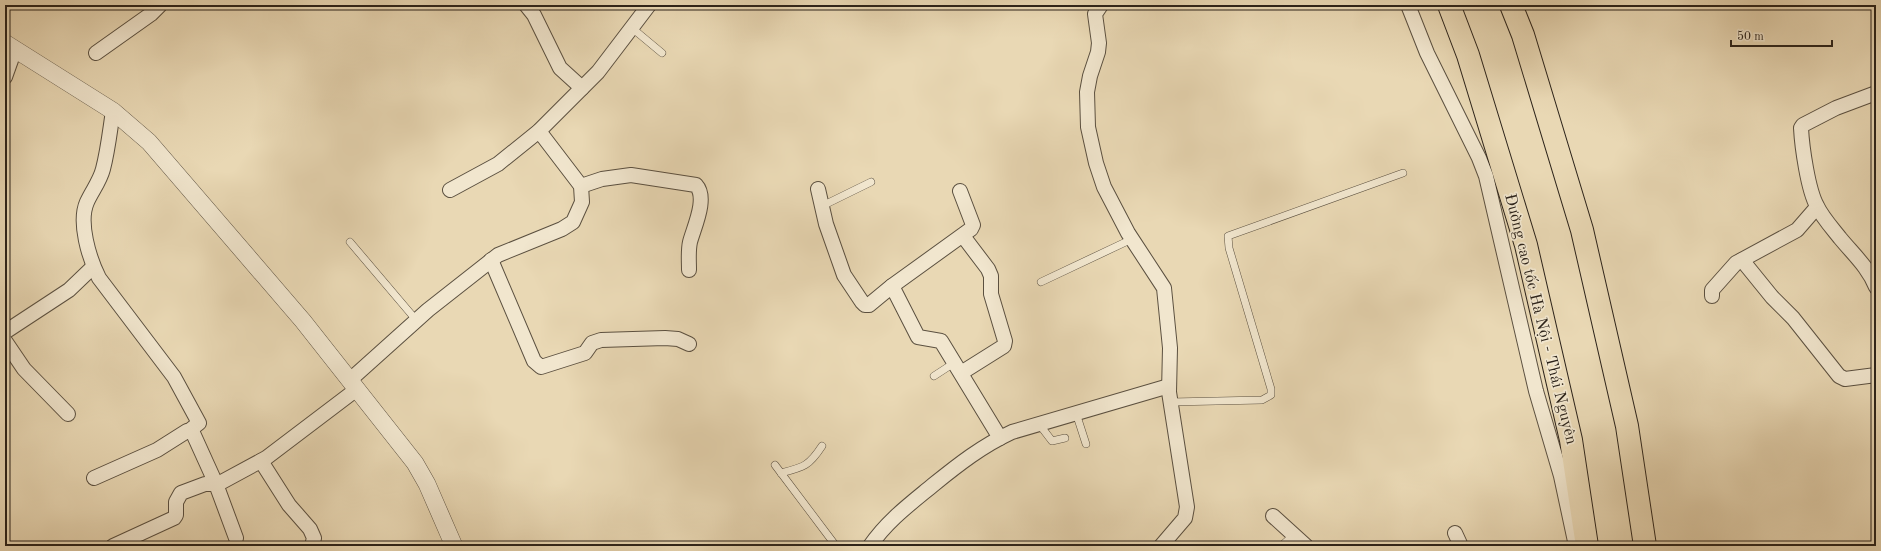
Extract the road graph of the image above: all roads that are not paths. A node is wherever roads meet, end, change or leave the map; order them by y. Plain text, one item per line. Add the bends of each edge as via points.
1 (160, 5) edge
2 (526, 5) edge
3 (648, 5) edge
4 (1101, 5) edge
5 (1408, 5) edge
6 (1449, 5) edge
7 (1511, 5) edge
8 (632, 28) junction
9 (10, 46) edge
10 (96, 53) dead end
11 (662, 53) dead end
12 (5, 77) edge
13 (582, 88) junction
14 (1876, 93) edge
15 (113, 111) junction
16 (539, 131) junction
17 (1403, 173) dead end
18 (870, 182) dead end
19 (581, 186) junction
20 (818, 189) dead end
21 (450, 190) dead end
22 (960, 191) dead end
23 (822, 206) junction
24 (1817, 207) junction
25 (963, 236) junction
26 (1132, 239) junction
27 (350, 242) dead end
28 (491, 260) junction
29 (1742, 260) junction
30 (93, 267) junction
31 (689, 270) dead end
32 (1041, 282) dead end
33 (892, 286) junction
34 (1876, 287) edge
35 (1712, 296) dead end
36 (417, 321) junction
37 (5, 332) edge
38 (5, 341) edge
39 (689, 344) dead end
40 (958, 368) junction
41 (1876, 375) edge
42 (934, 376) dead end
43 (354, 384) junction
44 (1169, 386) junction
45 (1171, 402) junction
46 (1076, 413) junction
47 (68, 414) dead end
48 (1039, 424) junction
49 (190, 430) junction
50 (1000, 438) junction
51 (1065, 438) dead end
52 (1086, 444) dead end
53 (822, 446) dead end
54 (261, 461) junction
55 (775, 465) dead end
56 (781, 473) junction
57 (94, 478) dead end
58 (216, 484) junction
59 (1273, 516) dead end
60 (1455, 533) dead end
61 (1294, 535) junction
62 (236, 538) dead end
63 (1166, 544) edge
64 (113, 546) edge
65 (312, 546) edge
66 (454, 546) edge
67 (836, 546) edge
68 (870, 546) edge
69 (1281, 546) edge
70 (1306, 546) edge
71 (1461, 546) edge
72 (1576, 546) edge
73 (1587, 546) edge
74 (1645, 546) edge

1 - 10 street
2 - 13 street via 534,15 560,68
3 - 8 street
4 - 26 street via 1095,14 1099,43 1087,92 1088,127 1104,187
5 - 72 street via 1428,54 1486,176 1536,391 1561,476
6 - 73 highway, Đường cao tốc Hà Nội - Thái Nguyên via 1468,55 1526,245 1571,440
7 - 74 highway via 1523,35 1582,230 1627,426
8 - 11 lane
8 - 13 street via 603,67
9 - 12 street
9 - 15 street
13 - 16 street
14 - 24 street via 1836,108 1801,128 1812,193
15 - 30 street via 103,169 83,214 83,225
15 - 43 street via 149,142
16 - 19 street
16 - 21 street via 498,164
17 - 45 lane via 1228,236 1272,389 1271,395 1262,400
18 - 23 lane
19 - 28 street via 582,202 573,222 562,229 509,249
19 - 31 street via 631,175 696,185 700,189 700,208 688,253
20 - 23 street
22 - 25 street via 973,225
23 - 33 street via 844,275 862,302 865,305 869,304
24 - 29 street via 1797,230
24 - 34 street via 1841,239 1860,258
25 - 33 street
25 - 40 street via 991,276 991,294 1005,341 1004,346
26 - 32 lane
26 - 44 street via 1164,288 1170,348
27 - 36 lane
28 - 36 street
28 - 39 street via 534,361 541,367 585,352 592,343 601,340 665,338 678,339
29 - 35 street via 1723,276 1712,290
29 - 41 street via 1839,376 1845,379
30 - 37 street via 69,290
30 - 49 street via 181,389 200,423
33 - 40 street via 918,337 941,341
36 - 43 street
38 - 47 street via 24,369
40 - 42 lane
40 - 50 street
43 - 54 street
43 - 66 street via 415,463
44 - 45 street
44 - 46 street
45 - 63 street via 1187,507 1185,518
46 - 48 street
46 - 52 lane
48 - 50 street
48 - 51 lane via 1052,441
49 - 57 street via 157,450
49 - 58 street
50 - 68 street via 974,452 894,516
53 - 56 lane via 812,461 800,468
54 - 58 street
54 - 65 street via 289,505 310,529 314,538
55 - 56 lane
56 - 67 lane
58 - 62 street
58 - 64 street via 205,484 181,493 176,502 174,518
59 - 61 street
60 - 71 street
61 - 69 lane
61 - 70 street

